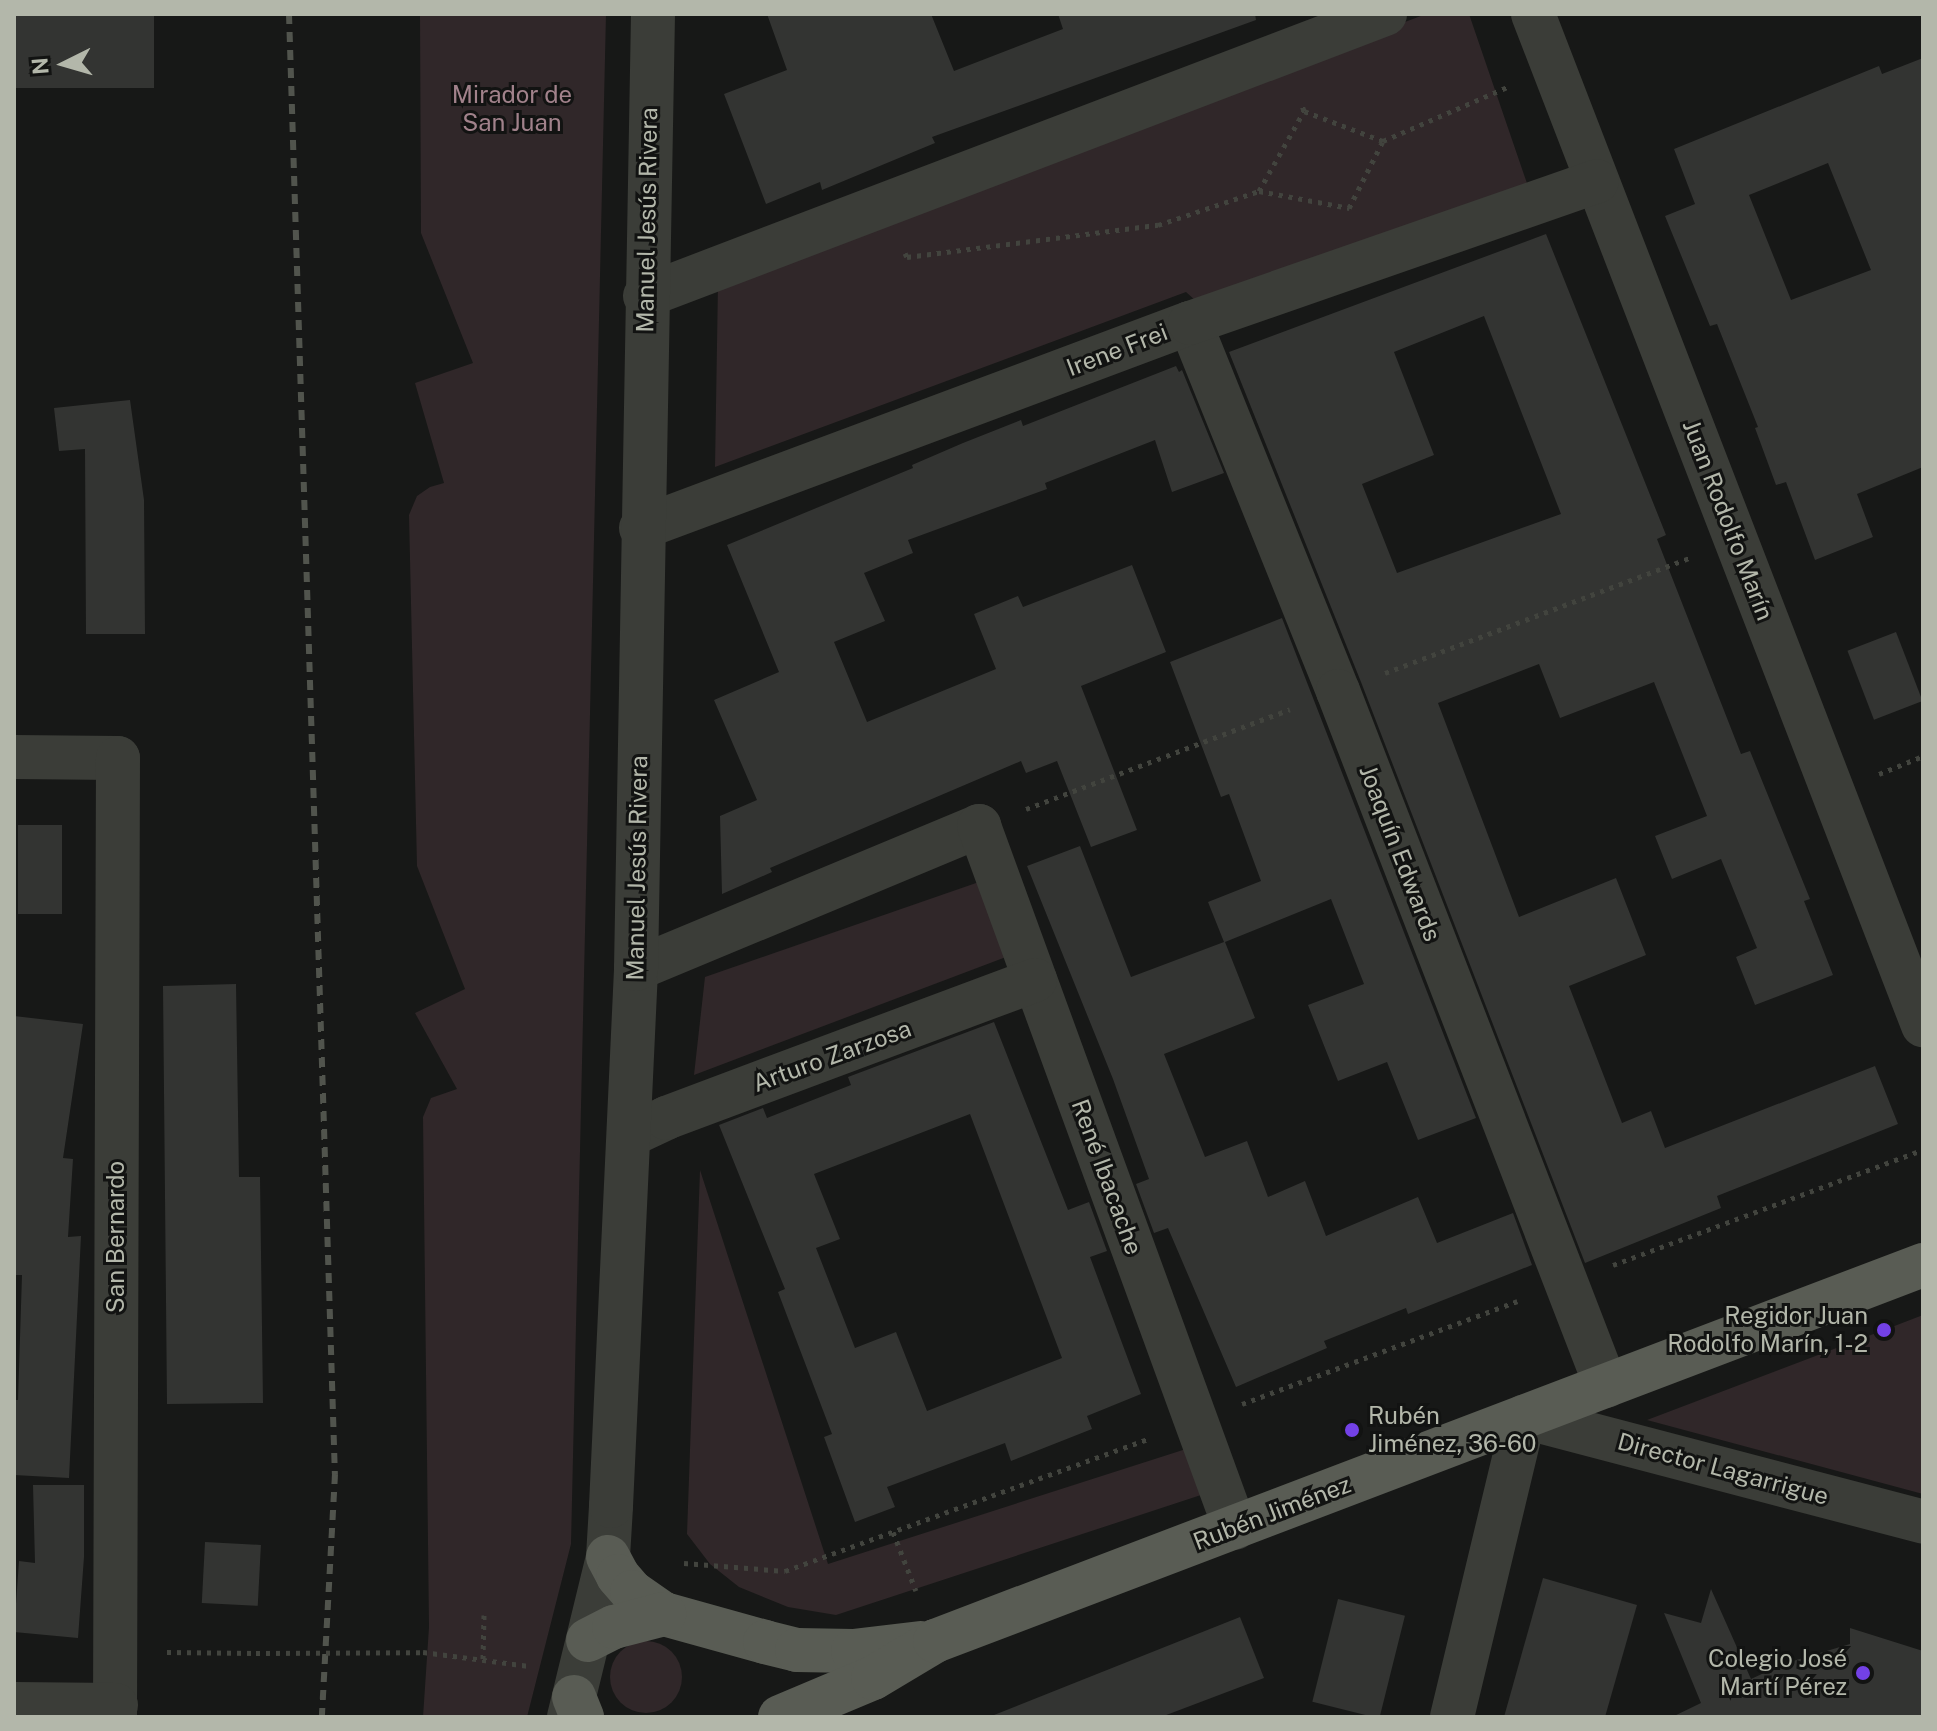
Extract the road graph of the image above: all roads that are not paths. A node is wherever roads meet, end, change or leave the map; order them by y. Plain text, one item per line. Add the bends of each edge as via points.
1 (653, 14) edge
2 (1385, 14) edge
3 (1533, 14) edge
4 (1597, 181) junction
5 (645, 296) junction
6 (1190, 323) junction
7 (641, 528) junction
8 (14, 757) edge
9 (636, 969) junction
10 (1035, 980) junction
11 (1923, 1025) edge
12 (630, 1135) junction
13 (1923, 1265) edge
14 (1606, 1386) junction
15 (1524, 1417) junction
16 (1923, 1522) edge
17 (1235, 1528) junction
18 (608, 1557) junction
19 (664, 1614) junction
20 (935, 1641) junction
21 (578, 1689) edge
22 (14, 1704) edge
23 (116, 1711) edge
24 (780, 1717) edge
25 (1452, 1717) edge

1 - 5 street, Manuel Jesús Rivera
2 - 5 street
3 - 4 street, Juan Rodolfo Marín
4 - 6 street, Irene Frei
4 - 11 street, Juan Rodolfo Marín
5 - 7 street, Manuel Jesús Rivera
6 - 7 street, Irene Frei
6 - 14 street, Joaquín Edwards
7 - 9 street, Manuel Jesús Rivera
8 - 23 street, San Bernardo via 118,758
9 - 10 street, René Ibacache via 979,826
9 - 12 street, Manuel Jesús Rivera
10 - 12 street, Arturo Zarzosa
10 - 17 street, René Ibacache
12 - 18 street, Manuel Jesús Rivera
13 - 14 main road, Rubén Jiménez
14 - 15 main road, Rubén Jiménez
15 - 16 street, Director Lagarrigue
15 - 17 main road, Rubén Jiménez
15 - 25 street
17 - 20 main road, Rubén Jiménez
18 - 19 main road, Rubén Jiménez via 632,1592
18 - 21 street, Manuel Jesús Rivera
19 - 20 main road, Rubén Jiménez via 797,1650 853,1651
19 - 21 main road via 614,1627
20 - 24 main road, Rubén Jiménez via 873,1678
22 - 23 street

